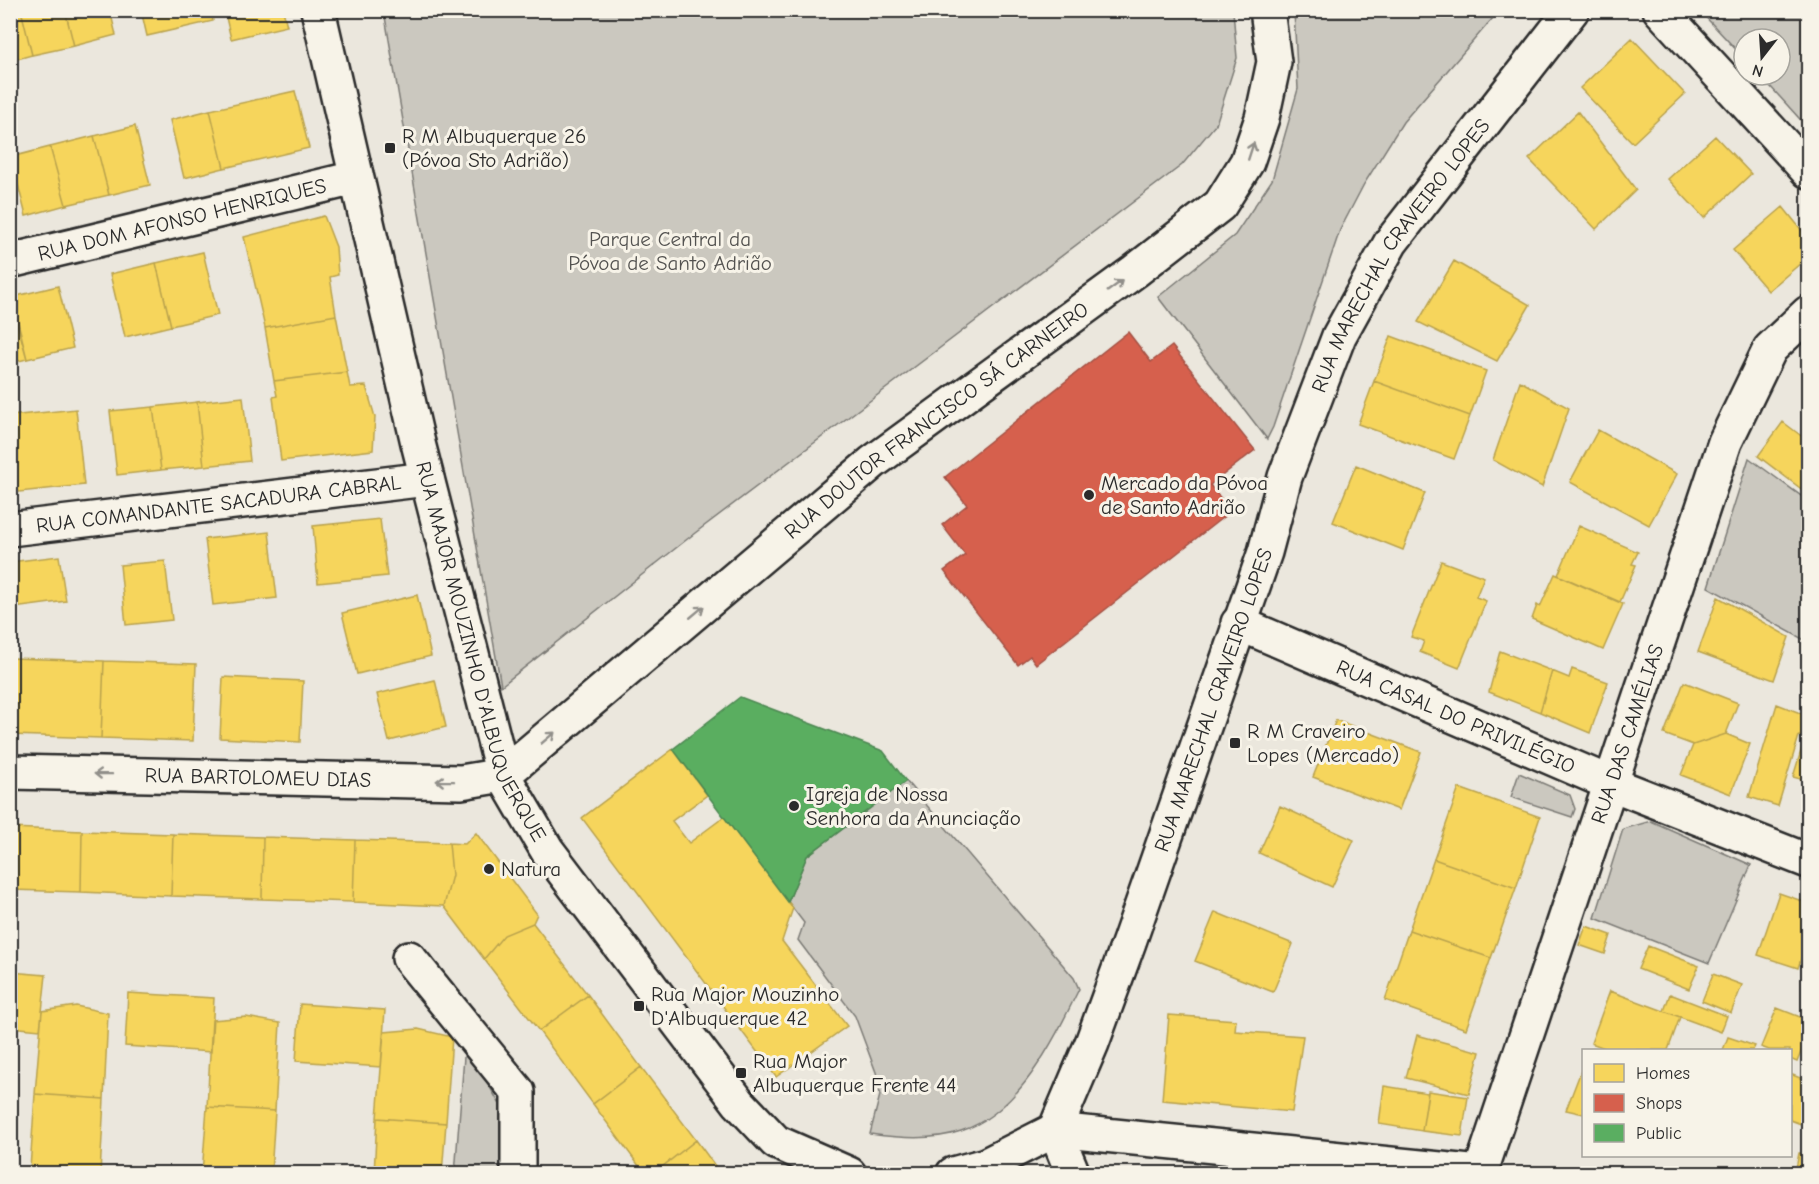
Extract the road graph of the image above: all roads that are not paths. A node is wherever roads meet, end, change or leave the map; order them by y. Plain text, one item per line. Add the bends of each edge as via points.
1 (318, 10) edge
2 (1267, 10) edge
3 (1572, 10) edge
4 (1659, 10) edge
5 (1809, 171) edge
6 (355, 178) junction
7 (10, 261) edge
8 (1809, 313) edge
9 (427, 479) junction
10 (10, 529) edge
11 (1239, 623) junction
12 (10, 772) edge
13 (503, 776) junction
14 (1612, 784) junction
15 (1809, 861) edge
16 (409, 958) dead end
17 (1055, 1130) junction
18 (776, 1142) junction
19 (518, 1173) edge
20 (797, 1173) edge
21 (849, 1173) edge
22 (952, 1173) edge
23 (1073, 1173) edge
24 (1480, 1173) edge

1 - 6 street, RUA MAJOR MOUZINHO D'ALBUQUERQUE
13 -> 2 street, RUA DOUTOR FRANCISCO SÁ CARNEIRO via 873,462 1136,271 1220,205 1247,162 1262,118 1274,62
3 - 11 street, RUA MARECHAL CRAVEIRO LOPES via 1391,242 1339,336 1285,477 1265,552
4 - 5 street
6 - 7 street, RUA DOM AFONSO HENRIQUES
6 - 9 street, RUA MAJOR MOUZINHO D'ALBUQUERQUE
8 - 14 street, RUA DAS CAMÉLIAS via 1770,349 1725,442
9 - 10 street, RUA COMANDANTE SACADURA CABRAL
9 - 13 street, RUA MAJOR MOUZINHO D'ALBUQUERQUE
11 - 14 street, RUA CASAL DO PRIVILÉGIO
11 - 17 street, RUA MARECHAL CRAVEIRO LOPES via 1119,972
13 -> 12 street, RUA BARTOLOMEU DIAS via 460,782
13 - 18 street, RUA MAJOR MOUZINHO D'ALBUQUERQUE via 547,850 739,1103
14 - 15 street, RUA CASAL DO PRIVILÉGIO
14 - 24 street, RUA DAS CAMÉLIAS
16 - 19 street via 518,1092
17 - 22 street via 986,1165
17 - 23 street
17 - 24 street
18 - 20 street
18 - 21 street, RUA MAJOR MOUZINHO D'ALBUQUERQUE

